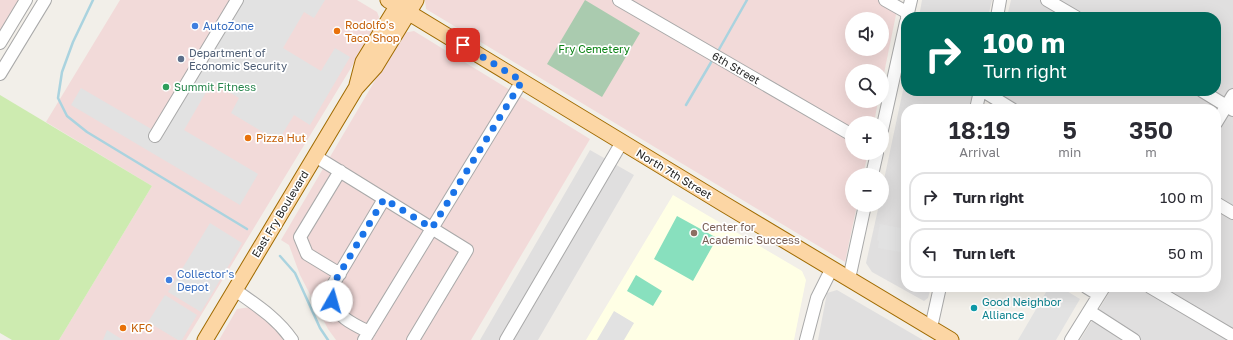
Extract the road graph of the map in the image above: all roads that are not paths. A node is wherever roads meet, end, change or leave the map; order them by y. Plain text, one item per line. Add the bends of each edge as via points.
1 (26, 0) edge
2 (44, 0) edge
3 (237, 0) edge
4 (619, 0) edge
5 (885, 0) edge
6 (911, 0) edge
7 (1000, 0) edge
8 (1047, 0) edge
9 (402, 4) edge
10 (901, 12) edge
11 (908, 12) edge
12 (997, 12) edge
13 (1067, 12) edge
14 (0, 43) edge
15 (901, 44) edge
16 (0, 74) edge
17 (522, 81) junction
18 (1233, 95) edge
19 (990, 96) edge
20 (1210, 96) edge
21 (1003, 104) edge
22 (1230, 108) edge
23 (885, 116) edge
24 (1221, 118) edge
25 (845, 131) edge
26 (155, 136) dead end
27 (622, 142) junction
28 (315, 156) junction
29 (340, 171) junction
30 (384, 199) junction
31 (1221, 206) edge
32 (864, 212) edge
33 (1233, 213) edge
34 (432, 228) junction
35 (832, 268) junction
36 (340, 274) junction
37 (849, 279) junction
38 (235, 290) junction
39 (939, 292) edge
40 (1101, 292) edge
41 (1158, 292) edge
42 (1089, 311) junction
43 (930, 327) junction
44 (367, 336) edge
45 (1233, 336) edge
46 (205, 340) edge
47 (292, 340) edge
48 (413, 340) edge
49 (506, 340) edge
50 (806, 340) edge
51 (951, 340) edge
52 (1071, 340) edge
53 (1134, 340) edge

1 - 14 street
2 - 16 street
3 - 26 street
4 - 25 street, 6th Street
5 - 10 street
6 - 11 street
7 - 12 street
8 - 13 street
9 - 17 main road, North 7th Street
9 - 28 main road, East Fry Boulevard via 363,62 356,88
15 - 23 street
17 - 27 main road, North 7th Street
17 - 34 street
18 - 22 street
19 - 21 street
20 - 22 street
22 - 24 street
27 - 35 main road, North 7th Street
27 - 49 street
28 - 29 street
28 - 38 main road, East Fry Boulevard
29 - 30 street
29 - 36 street via 300,237 307,254
30 - 34 street
30 - 36 street
31 - 33 street
32 - 37 street
34 - 44 street
34 - 48 street via 467,250
35 - 37 main road, North 7th Street
35 - 50 street via 817,298
36 - 44 street via 331,288 332,301 340,315
37 - 43 main road, North 7th Street
38 - 46 main road, East Fry Boulevard
38 - 47 street via 275,318
39 - 43 street
40 - 42 street
41 - 45 street
42 - 52 street
42 - 53 street
43 - 51 main road, North 7th Street

